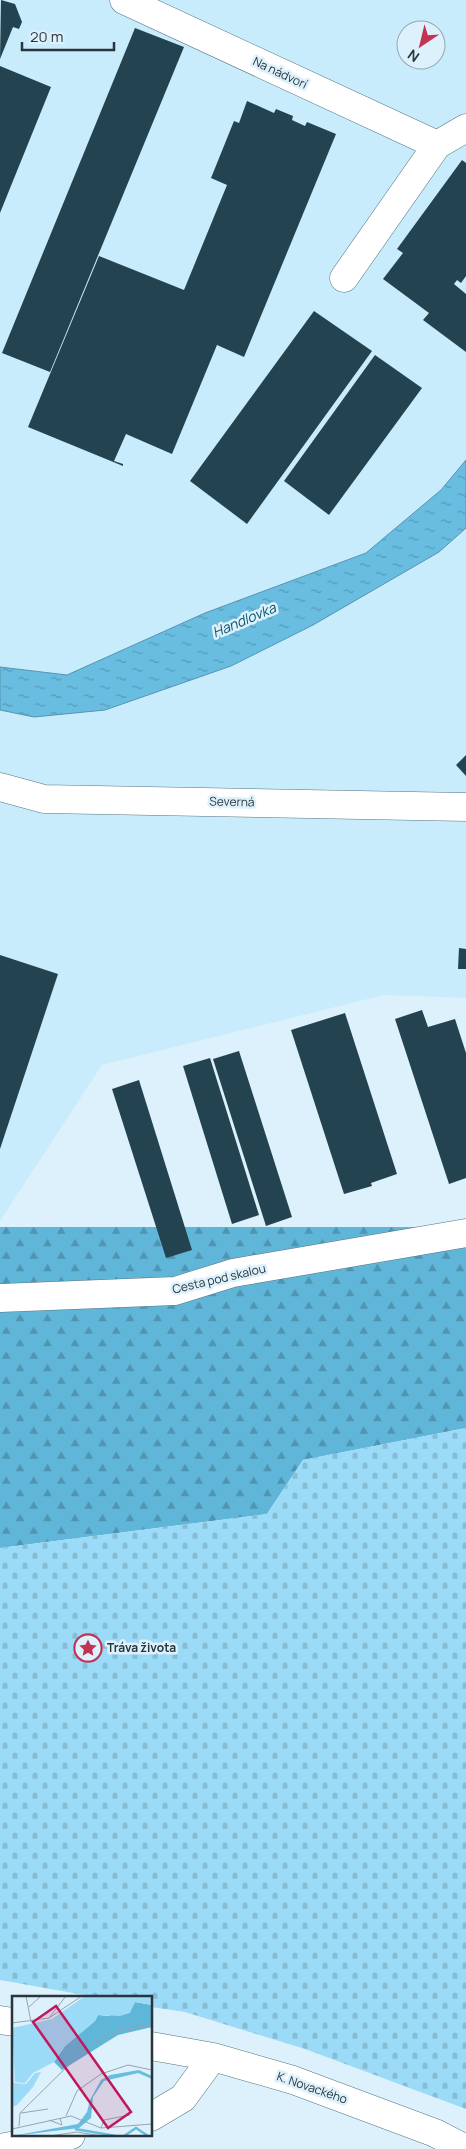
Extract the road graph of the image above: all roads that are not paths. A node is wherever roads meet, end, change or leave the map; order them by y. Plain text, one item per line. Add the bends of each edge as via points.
1 (124, 0) edge
2 (466, 128) edge
3 (436, 145) junction
4 (344, 278) dead end
5 (0, 787) edge
6 (466, 806) edge
7 (466, 1233) edge
8 (0, 1298) edge
9 (152, 2046) edge
10 (214, 2057) junction
11 (152, 2116) edge
12 (66, 2136) edge
13 (0, 2148) edge
14 (466, 2149) edge

1 - 3 street, Na nádvorí
2 - 3 street
3 - 4 street
5 - 6 street, Severná via 44,799
7 - 8 street, Cesta pod skalou via 233,1273 175,1291
9 - 10 street, K. Novackého
10 - 11 street via 183,2098
10 - 14 street, K. Novackého via 293,2080 435,2133
12 - 13 street

